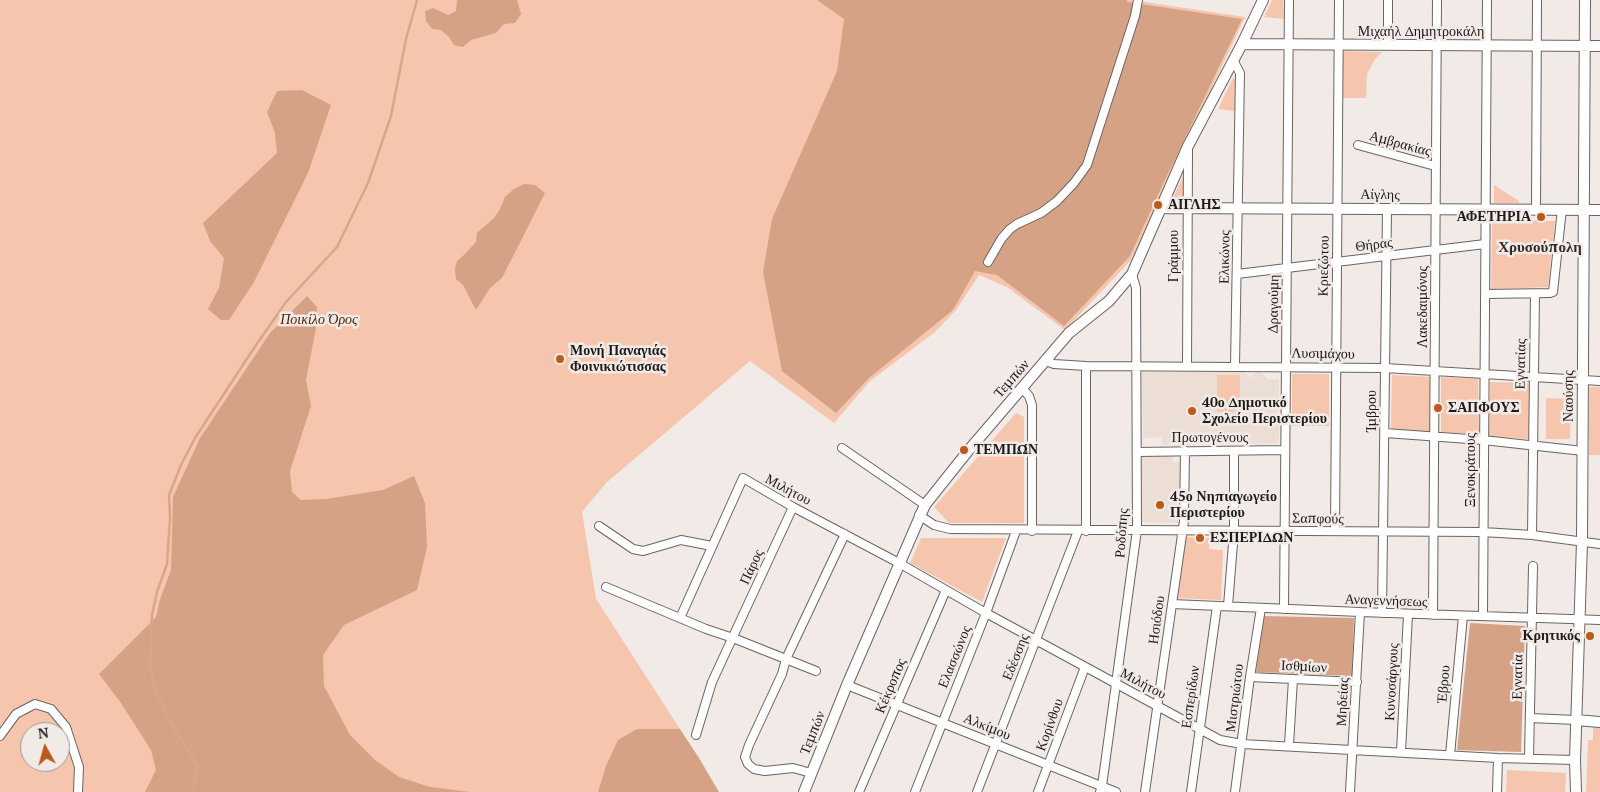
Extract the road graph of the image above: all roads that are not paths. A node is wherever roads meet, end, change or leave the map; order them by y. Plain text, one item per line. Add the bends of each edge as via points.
1 (1138, 0) edge
2 (1263, 0) edge
3 (1289, 0) edge
4 (1339, 0) edge
5 (1388, 0) edge
6 (1437, 0) edge
7 (1487, 0) edge
8 (1537, 0) edge
9 (1585, 0) edge
10 (1242, 44) junction
11 (1289, 45) junction
12 (1338, 45) junction
13 (1388, 45) junction
14 (1437, 46) junction
15 (1487, 46) junction
16 (1536, 46) junction
17 (1585, 46) junction
18 (1600, 46) edge
19 (1233, 60) junction
20 (1358, 145) dead end
21 (1188, 146) junction
22 (1435, 166) junction
23 (1287, 207) junction
24 (1160, 208) junction
25 (1187, 208) junction
26 (1238, 208) junction
27 (1338, 208) junction
28 (1486, 209) junction
29 (1536, 209) junction
30 (1562, 209) junction
31 (1387, 210) junction
32 (1435, 210) junction
33 (1585, 210) junction
34 (1600, 210) edge
35 (1485, 244) junction
36 (1435, 250) junction
37 (1387, 256) junction
38 (988, 262) dead end
39 (1337, 262) junction
40 (1288, 268) junction
41 (1132, 274) junction
42 (1237, 274) junction
43 (1485, 294) junction
44 (1535, 294) junction
45 (1046, 361) junction
46 (1086, 366) junction
47 (1137, 366) junction
48 (1187, 366) junction
49 (1236, 366) junction
50 (1286, 366) junction
51 (1335, 367) junction
52 (1385, 368) junction
53 (1435, 372) junction
54 (1484, 374) junction
55 (1534, 377) junction
56 (1583, 380) junction
57 (1600, 382) edge
58 (1022, 388) junction
59 (1385, 433) junction
60 (1434, 437) junction
61 (1483, 440) junction
62 (1533, 445) junction
63 (842, 448) dead end
64 (1284, 450) junction
65 (1185, 451) junction
66 (1234, 451) junction
67 (1583, 451) junction
68 (1137, 452) junction
69 (925, 505) junction
70 (793, 507) junction
71 (919, 516) junction
72 (599, 526) dead end
73 (1137, 530) junction
74 (1016, 531) junction
75 (1032, 531) junction
76 (1082, 531) junction
77 (1183, 531) junction
78 (1234, 531) junction
79 (1285, 531) junction
80 (1334, 532) junction
81 (1383, 532) junction
82 (1433, 532) junction
83 (1483, 532) junction
84 (845, 534) junction
85 (1532, 536) junction
86 (1582, 542) junction
87 (1600, 544) edge
88 (712, 546) junction
89 (899, 563) junction
90 (1533, 566) dead end
91 (606, 587) dead end
92 (946, 590) junction
93 (1172, 604) junction
94 (1217, 606) junction
95 (1228, 606) junction
96 (1260, 608) junction
97 (1284, 609) junction
98 (1360, 612) junction
99 (986, 613) junction
100 (1382, 613) junction
101 (1408, 614) junction
102 (1433, 615) junction
103 (1463, 616) junction
104 (1483, 616) junction
105 (1532, 617) junction
106 (680, 618) junction
107 (1581, 619) junction
108 (1600, 620) edge
109 (733, 638) junction
110 (1037, 640) junction
111 (786, 659) junction
112 (1085, 667) junction
113 (816, 672) dead end
114 (1250, 677) junction
115 (1293, 679) junction
116 (1356, 682) junction
117 (1116, 684) junction
118 (848, 685) junction
119 (897, 704) junction
120 (1158, 706) junction
121 (1530, 718) junction
122 (1576, 720) junction
123 (942, 722) junction
124 (1600, 722) edge
125 (1199, 728) junction
126 (696, 735) dead end
127 (0, 736) edge
128 (995, 744) junction
129 (1242, 744) junction
130 (1289, 746) junction
131 (1353, 749) junction
132 (1401, 752) junction
133 (1450, 754) junction
134 (1498, 758) junction
135 (1529, 758) junction
136 (1575, 760) junction
137 (1048, 765) junction
138 (811, 772) junction
139 (1101, 789) edge
140 (78, 792) edge
141 (804, 792) edge
142 (859, 792) edge
143 (915, 792) edge
144 (977, 792) edge
145 (1038, 792) edge
146 (1116, 792) edge
147 (1146, 792) edge
148 (1191, 792) edge
149 (1235, 792) edge
150 (1350, 792) edge
151 (1496, 792) edge
152 (1576, 792) edge

1 - 38 street via 1087,165 1057,201 1010,230
2 - 10 street, Τεμπών
3 - 11 street, Δραγούμη
4 - 12 street, Κριεζώτου
5 - 13 street
6 - 14 street, Λακεδαιμόνος
7 - 15 street, Ξενοκράτους
8 - 16 street
9 - 17 street, Ναούσης
10 - 11 street, Μιχαήλ Δημητροκάλη
10 - 19 street, Τεμπών
11 - 12 street, Μιχαήλ Δημητροκάλη
11 - 23 street, Δραγούμη
12 - 13 street, Μιχαήλ Δημητροκάλη
12 - 27 street, Κριεζώτου
13 - 14 street, Μιχαήλ Δημητροκάλη
14 - 15 street, Μιχαήλ Δημητροκάλη
14 - 22 street, Λακεδαιμόνος
15 - 16 street, Μιχαήλ Δημητροκάλη
15 - 28 street, Ξενοκράτους
16 - 17 street, Μιχαήλ Δημητροκάλη
16 - 29 street
17 - 18 street, Μιχαήλ Δημητροκάλη
17 - 33 street, Ναούσης
19 - 21 street, Τεμπών
19 - 26 street, Ελικώνος via 1240,72
20 - 22 street, Αμβρακίας
21 - 24 street, Τεμπών
21 - 25 street, Γράμμου
22 - 32 street, Λακεδαιμόνος
23 - 26 street, Αίγλης
23 - 27 street, Αίγλης
23 - 40 street, Δραγούμη
24 - 25 street, Αίγλης
24 - 41 street, Τεμπών
25 - 26 street, Αίγλης
25 - 48 street, Γράμμου
26 - 42 street, Ελικώνος
27 - 31 street, Αίγλης
27 - 39 street, Κριεζώτου
28 - 29 street, Αίγλης
28 - 32 street, Αίγλης
28 - 35 street, Ξενοκράτους
29 - 30 street, Αίγλης
30 - 33 street, Αίγλης
30 - 44 street via 1553,292
31 - 32 street, Αίγλης
31 - 37 street, Ίμβρου
32 - 36 street, Λακεδαιμόνος
33 - 34 street, Αίγλης
33 - 56 street, Ναούσης
35 - 36 street, Θήρας
35 - 43 street, Ξενοκράτους
36 - 37 street, Θήρας
36 - 53 street, Λακεδαιμόνος
37 - 39 street, Θήρας
37 - 52 street, Ίμβρου
39 - 40 street, Θήρας
39 - 51 street, Κριεζώτου
40 - 42 street, Θήρας
40 - 50 street, Δραγούμη
41 - 45 street, Τεμπών via 1109,301 1069,333
41 - 47 street, Ροδόπης via 1136,288
42 - 49 street, Ελικώνος
43 - 44 street
43 - 54 street, Ξενοκράτους
44 - 55 street, Εγνατίας
45 - 46 street, Λυσιμάχου
45 - 58 street, Τεμπών
46 - 47 street, Λυσιμάχου
46 - 76 street, Εδέσσης
47 - 48 street, Λυσιμάχου
47 - 68 street, Ροδόπης
48 - 49 street, Λυσιμάχου
49 - 50 street, Λυσιμάχου
50 - 51 street, Λυσιμάχου
50 - 64 street, Δραγούμη
51 - 52 street, Λυσιμάχου
51 - 80 street, Κριεζώτου
52 - 53 street, Λυσιμάχου
52 - 59 street, Ίμβρου
53 - 54 street, Λυσιμάχου
53 - 60 street, Λακεδαιμόνος
54 - 55 street, Λυσιμάχου
54 - 61 street, Ξενοκράτους
55 - 56 street, Λυσιμάχου
55 - 62 street, Εγνατίας
56 - 57 street, Λυσιμάχου
56 - 67 street, Ναούσης
58 - 69 street, Τεμπών
58 - 75 street via 1032,405
59 - 60 street
59 - 81 street, Ίμβρου
60 - 61 street
60 - 82 street, Λακεδαιμόνος
61 - 62 street
61 - 83 street, Ξενοκράτους
62 - 67 street
62 - 85 street, Εγνατίας
63 - 69 street
64 - 66 street, Πρωτογένους
64 - 79 street, Δραγούμη
65 - 66 street, Πρωτογένους
65 - 68 street, Πρωτογένους
65 - 77 street, Ησιόδου
66 - 78 street
67 - 86 street, Ναούσης
68 - 73 street, Ροδόπης
69 - 71 street, Τεμπών
70 - 84 street, Μιλήτου
70 - 88 street, Μιλήτου via 743,478
70 - 109 street, Πάρος
71 - 74 street, Σαπφούς via 934,526 950,530
71 - 89 street, Τεμπών
72 - 88 street via 633,549 643,551 681,540
73 - 76 street, Σαπφούς
73 - 77 street, Σαπφούς
73 - 117 street, Ροδόπης
74 - 75 street, Σαπφούς
74 - 99 street, Ελασσώνος
75 - 76 street, Σαπφούς
76 - 110 street, Εδέσσης
77 - 78 street, Σαπφούς
77 - 93 street, Ησιόδου
78 - 79 street, Σαπφούς
78 - 95 street
79 - 80 street, Σαπφούς
79 - 97 street, Δραγούμη
80 - 81 street, Σαπφούς
81 - 82 street, Σαπφούς
81 - 100 street, Ίμβρου
82 - 83 street, Σαπφούς
82 - 102 street, Λακεδαιμόνος
83 - 85 street, Σαπφούς
83 - 104 street, Ξενοκράτους
84 - 89 street, Μιλήτου
84 - 111 street
85 - 86 street, Σαπφούς
86 - 87 street, Σαπφούς
86 - 107 street, Ναούσης
88 - 106 street
89 - 92 street, Μιλήτου
89 - 118 street, Τεμπών
90 - 105 street, Εγνατία
91 - 106 street
92 - 99 street, Μιλήτου
92 - 119 street, Κέκροπος
93 - 94 street, Αναγεννήσεως
93 - 120 street, Ησιόδου
94 - 95 street, Αναγεννήσεως
94 - 125 street, Εσπερίδων
95 - 96 street, Αναγεννήσεως
96 - 97 street, Αναγεννήσεως
96 - 114 street, Μιστριώτου
97 - 98 street, Αναγεννήσεως
98 - 100 street, Αναγεννήσεως
98 - 116 street, Μηδείας
99 - 110 street, Μιλήτου
99 - 123 street, Ελασσώνος
100 - 101 street, Αναγεννήσεως
101 - 102 street, Αναγεννήσεως
101 - 132 street, Κυνοσάργους
102 - 103 street, Αναγεννήσεως
103 - 104 street, Αναγεννήσεως
103 - 133 street, Έβρου
104 - 105 street, Αναγεννήσεως
105 - 107 street, Αναγεννήσεως
105 - 121 street, Εγνατία
106 - 109 street
107 - 108 street, Αναγεννήσεως
107 - 122 street, Ναούσης
109 - 111 street
109 - 126 street, Πάρος via 712,682
110 - 112 street, Μιλήτου
110 - 128 street, Εδέσσης
111 - 113 street
111 - 138 street via 745,757 754,769 793,768
112 - 117 street, Μιλήτου
112 - 137 street, Κορίνθου
114 - 115 street, Ισθμίων
114 - 129 street, Μιστριώτου
115 - 116 street, Ισθμίων
115 - 130 street
116 - 131 street, Μηδείας
117 - 120 street, Μιλήτου
117 - 139 street, Ροδόπης
118 - 119 street, Αλκίμου
118 - 138 street, Τεμπών
119 - 123 street, Αλκίμου
119 - 142 street, Κέκροπος
120 - 125 street, Μιλήτου
120 - 147 street, Ησιόδου
121 - 122 street
121 - 135 street, Εγνατία
122 - 124 street
122 - 136 street, Ναούσης
123 - 128 street, Αλκίμου
123 - 143 street, Ελασσώνος
125 - 129 street, Μιλήτου via 1220,740
125 - 148 street, Εσπερίδων
127 - 140 street via 16,714 35,704 51,708 66,727 79,767
128 - 137 street, Αλκίμου
128 - 144 street, Εδέσσης
129 - 130 street, Μιλήτου
129 - 149 street, Μιστριώτου
130 - 131 street, Μιλήτου
131 - 132 street, Μιλήτου
131 - 150 street, Μηδείας
132 - 133 street, Μιλήτου
133 - 134 street, Μιλήτου
134 - 135 street, Μιλήτου
134 - 151 street
135 - 136 street, Μιλήτου
136 - 152 street, Ναούσης
137 - 139 street, Αλκίμου
137 - 145 street, Κορίνθου
138 - 141 street, Τεμπών
139 - 146 street, Αλκίμου

